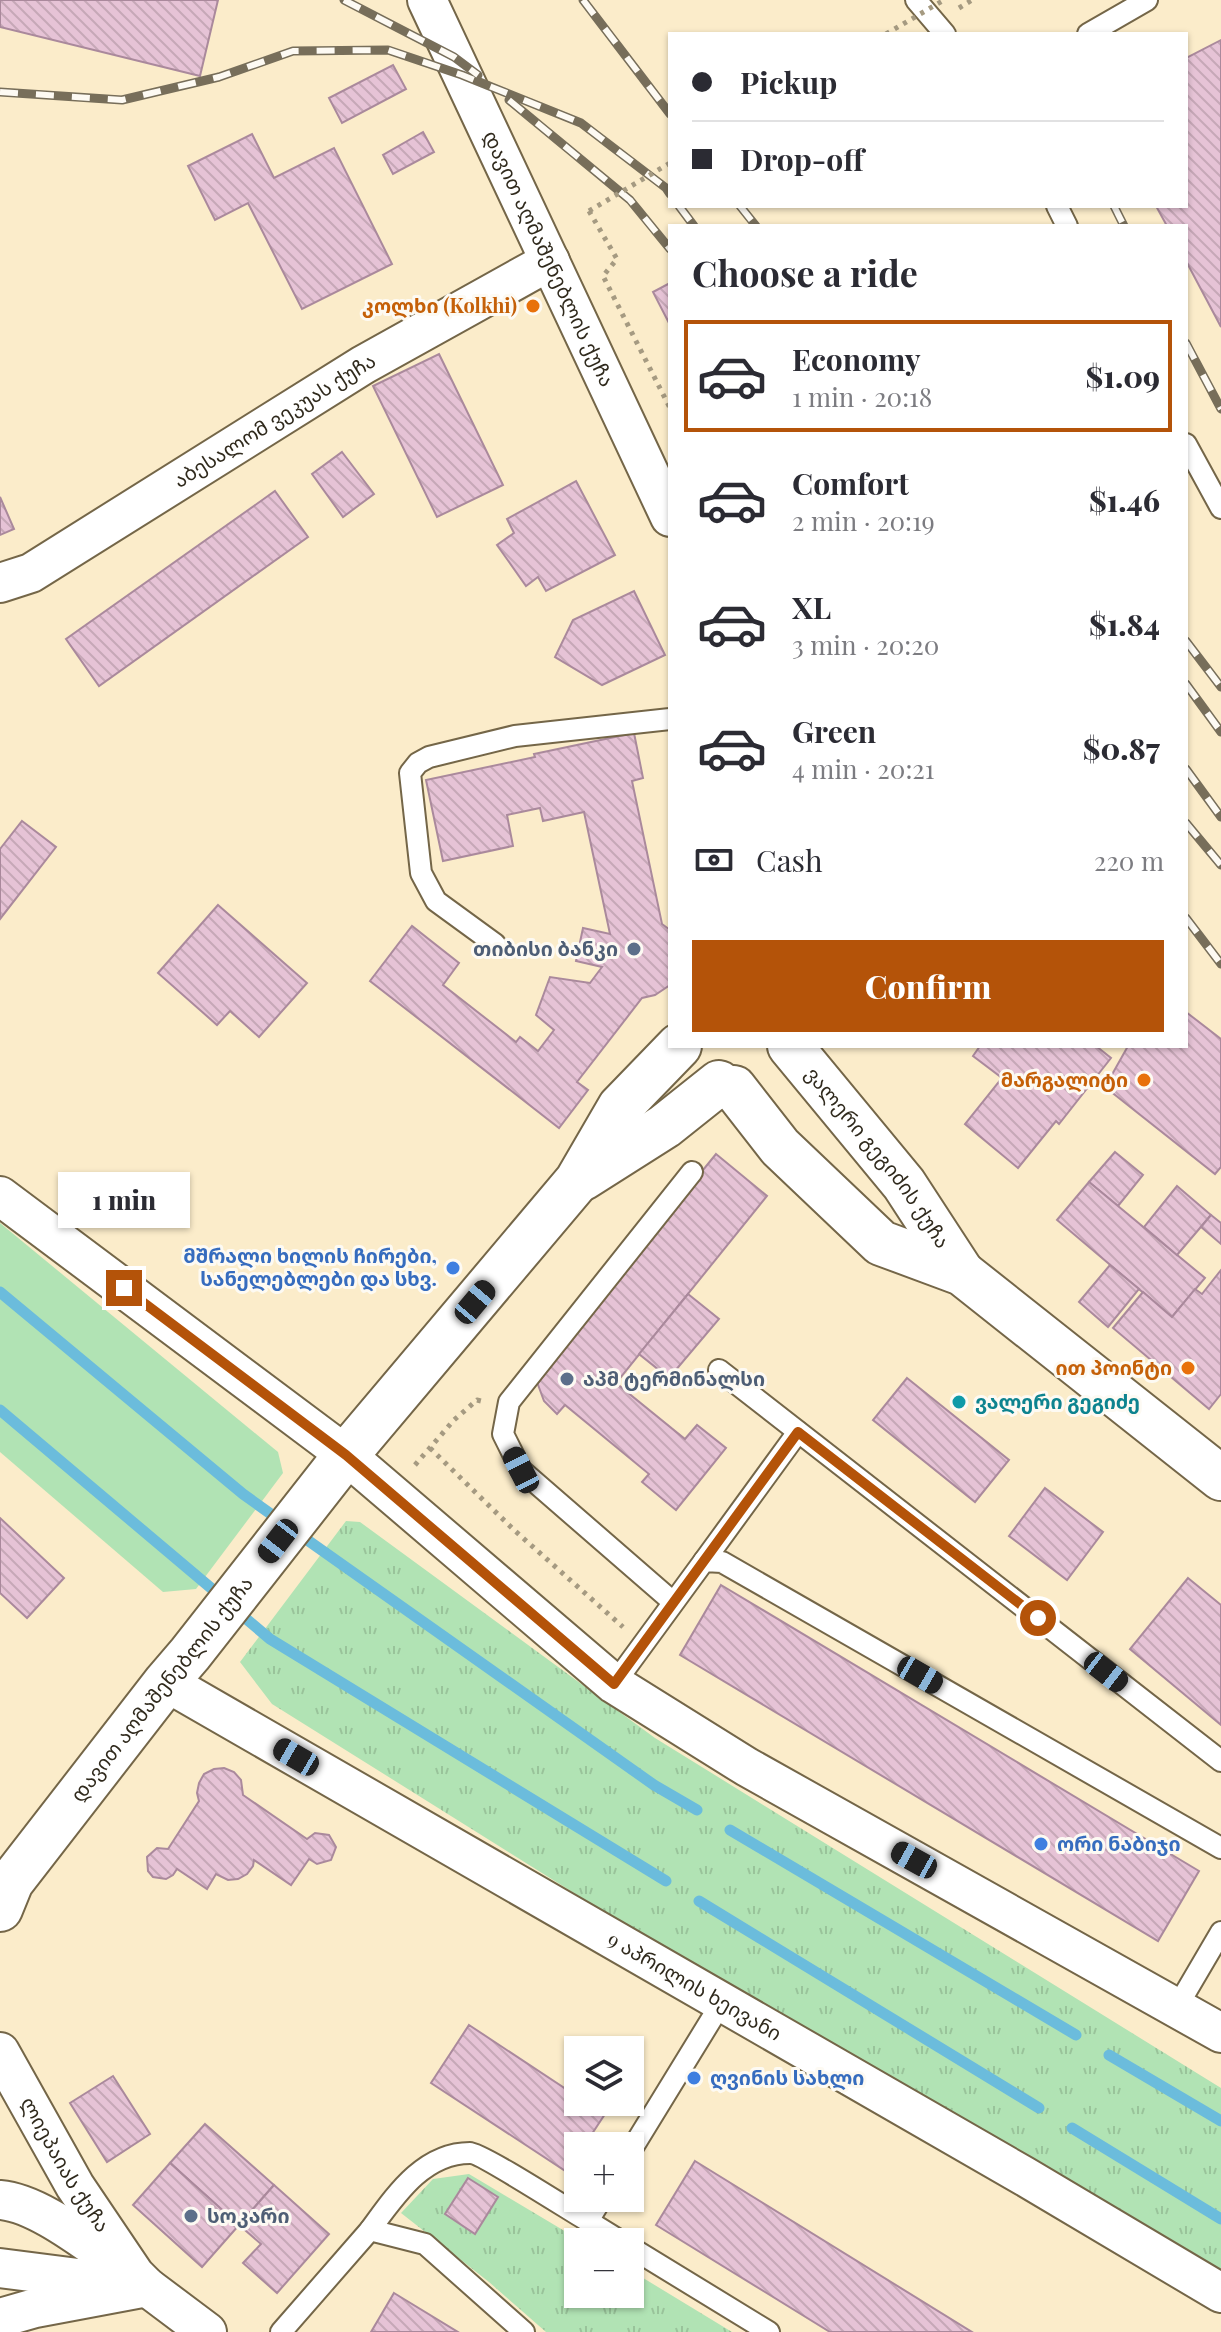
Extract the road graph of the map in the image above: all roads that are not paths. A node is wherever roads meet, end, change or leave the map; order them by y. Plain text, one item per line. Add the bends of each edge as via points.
1 (427, 0) edge
2 (916, 0) edge
3 (1147, 0) edge
4 (943, 32) edge
5 (1091, 32) edge
6 (550, 261) junction
7 (1188, 448) edge
8 (1221, 508) edge
9 (668, 513) edge
10 (0, 583) edge
11 (668, 719) edge
12 (495, 944) dead end
13 (677, 1048) edge
14 (695, 1048) edge
15 (789, 1048) edge
16 (792, 1048) edge
17 (726, 1086) junction
18 (692, 1172) dead end
19 (577, 1181) junction
20 (0, 1196) edge
21 (962, 1273) junction
22 (719, 1370) dead end
23 (798, 1432) junction
24 (346, 1455) junction
25 (1221, 1478) edge
26 (704, 1561) junction
27 (673, 1602) junction
28 (178, 1668) junction
29 (614, 1684) junction
30 (1221, 1761) edge
31 (1221, 1848) edge
32 (0, 1909) edge
33 (1221, 1932) edge
34 (722, 2002) junction
35 (1177, 2007) junction
36 (1221, 2033) edge
37 (0, 2052) edge
38 (642, 2132) edge
39 (0, 2200) edge
40 (593, 2212) edge
41 (588, 2221) junction
42 (599, 2228) edge
43 (370, 2230) junction
44 (644, 2256) edge
45 (0, 2268) edge
46 (140, 2284) junction
47 (1221, 2293) edge
48 (0, 2318) edge
49 (207, 2332) edge
50 (281, 2332) edge
51 (524, 2332) edge
52 (769, 2332) edge

1 - 6 street, დავით აღმაშენებლის ქუჩა
2 - 4 lane
3 - 5 lane
6 - 9 street, დავით აღმაშენებლის ქუჩა
6 - 10 street, აბესალომ ვეკუას ქუჩა via 363,365 31,573
7 - 8 lane
11 - 12 lane via 515,736 429,757 410,773 421,873 436,901
13 - 19 street, დავით აღმაშენებლის ქუჩა via 620,1107
14 - 17 street, ვალერი გეგიძის ქუჩა via 706,1073
15 - 17 street via 778,1074 765,1084 750,1089
16 - 21 street, ვალერი გეგიძის ქუჩა via 904,1184
17 - 19 street, დავით აღმაშენებლის ქუჩა
17 - 21 street, ვალერი გეგიძის ქუჩა via 780,1147 881,1243
18 - 27 lane via 509,1402 503,1434 521,1470
19 - 24 street, დავით აღმაშენებლის ქუჩა
20 - 24 street
21 - 25 street, ვალერი გეგიძის ქუჩა
22 - 23 lane
23 - 26 lane
23 - 30 lane
24 - 28 street, დავით აღმაშენებლის ქუჩა
24 - 29 street
26 - 27 lane
26 - 31 lane via 722,1562
27 - 29 lane
28 - 32 street, დავით აღმაშენებლის ქუჩა via 11,1882
28 - 34 street, 9 აპრილის ხეივანი
29 - 35 street via 747,1767
33 - 35 lane
34 - 38 lane
34 - 47 street, 9 აპრილის ხეივანი
35 - 36 street
37 - 46 street, ლიეპაიას ქუჩა via 75,2186
39 - 46 street, ლიეპაიას ქუჩა via 17,2201 45,2216
40 - 41 lane
41 - 42 lane
41 - 43 lane via 473,2153 424,2168 400,2189
43 - 50 lane
43 - 51 lane via 425,2244
44 - 52 lane
45 - 46 street, ლიეპაიას ქუჩა
46 - 48 street
46 - 49 street, ლიეპაიას ქუჩა

